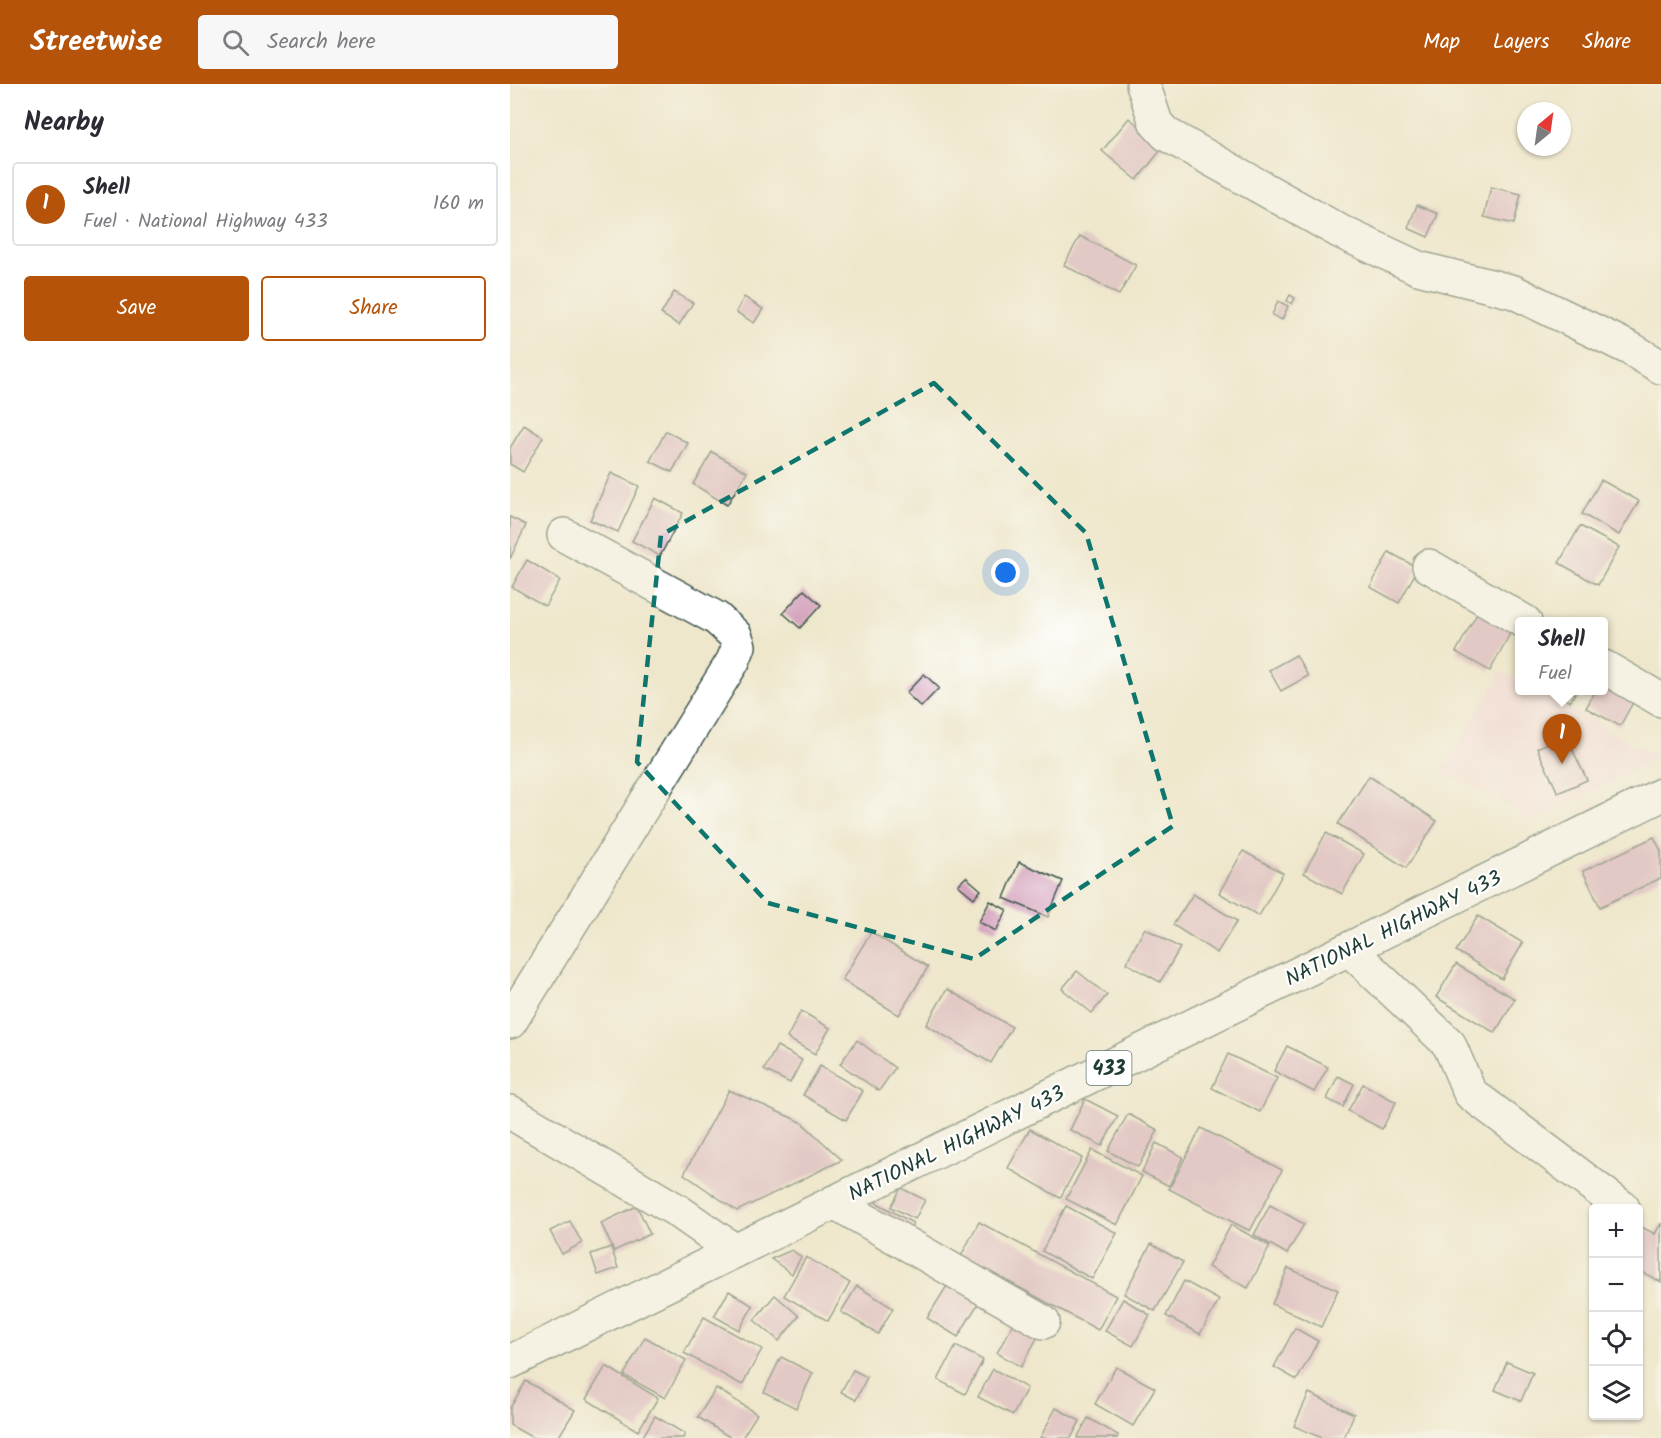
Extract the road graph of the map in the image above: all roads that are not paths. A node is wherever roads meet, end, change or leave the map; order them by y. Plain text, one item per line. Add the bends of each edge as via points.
1 (1143, 84) edge
2 (1661, 367) edge
3 (564, 535) dead end
4 (1429, 566) dead end
5 (1518, 617) edge
6 (1608, 669) edge
7 (1661, 700) edge
8 (1661, 795) edge
9 (1350, 950) junction
10 (510, 1022) edge
11 (510, 1112) edge
12 (834, 1203) junction
13 (1616, 1204) edge
14 (735, 1251) junction
15 (1043, 1322) dead end
16 (510, 1362) edge

1 - 2 street via 1156,123 1166,134 1341,232 1418,268 1514,292
3 - 10 street via 716,618 735,635 739,646
4 - 5 street
6 - 7 street
8 - 9 street, NATIONAL HIGHWAY 433 / 433
9 - 12 street, NATIONAL HIGHWAY 433 / 433
9 - 13 street via 1449,1044 1470,1093
11 - 14 street via 678,1210
12 - 14 street, NATIONAL HIGHWAY 433 / 433
12 - 15 street
14 - 16 street, NATIONAL HIGHWAY 433 / 433

